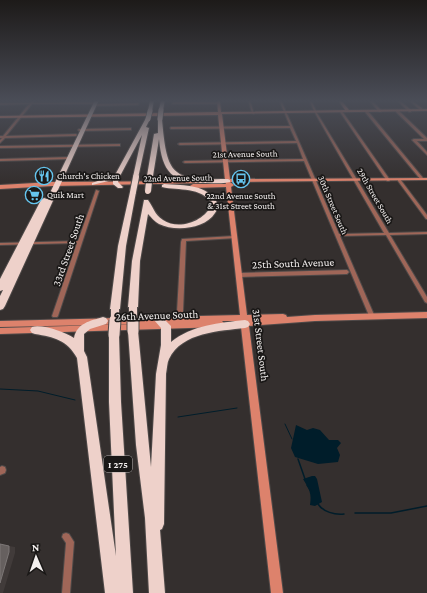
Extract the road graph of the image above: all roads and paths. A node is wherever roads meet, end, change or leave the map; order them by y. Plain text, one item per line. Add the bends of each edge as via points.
1 (221, 127) edge
2 (290, 127) edge
3 (11, 128) edge
4 (82, 128) edge
5 (143, 128) edge
6 (146, 128) edge
7 (159, 128) edge
8 (161, 128) edge
9 (171, 128) dead end
10 (187, 128) edge
11 (326, 128) edge
12 (352, 128) edge
13 (380, 128) edge
14 (414, 128) edge
15 (130, 129) dead end
16 (80, 131) junction
17 (4, 136) junction
18 (0, 137) edge
19 (0, 142) edge
20 (297, 142) junction
21 (223, 143) junction
22 (180, 144) dead end
23 (119, 145) dead end
24 (74, 146) junction
25 (0, 147) edge
26 (427, 154) edge
27 (68, 158) junction
28 (0, 160) edge
29 (305, 160) junction
30 (225, 161) junction
31 (186, 162) dead end
32 (117, 176) junction
33 (424, 179) edge
34 (357, 180) junction
35 (388, 180) junction
36 (399, 180) junction
37 (314, 181) junction
38 (228, 183) junction
39 (94, 184) junction
40 (117, 185) junction
41 (55, 186) junction
42 (164, 186) junction
43 (97, 191) dead end
44 (146, 201) junction
45 (427, 218) edge
46 (427, 233) edge
47 (388, 234) junction
48 (337, 235) junction
49 (234, 237) junction
50 (80, 242) junction
51 (26, 243) junction
52 (0, 244) edge
53 (348, 272) dead end
54 (239, 275) junction
55 (0, 288) edge
56 (427, 302) edge
57 (0, 306) edge
58 (180, 312) dead end
59 (427, 315) edge
60 (55, 316) dead end
61 (372, 316) junction
62 (244, 320) junction
63 (103, 321) junction
64 (163, 323) junction
65 (0, 324) edge
66 (83, 328) junction
67 (35, 330) junction
68 (0, 331) edge
69 (82, 357) junction
70 (162, 364) junction
71 (66, 537) dead end
72 (156, 571) junction
73 (66, 593) edge
74 (113, 593) edge
75 (125, 593) edge
76 (158, 593) edge
77 (277, 593) edge

1 - 21 street, 31st Street South
2 - 20 street, 30th Street South
3 - 17 street
4 - 16 highway
5 - 32 highway
6 - 75 highway, I 275, bridge via 122,246 115,309 115,402
7 - 44 highway, I 275, bridge
8 - 38 highway via 163,150 174,174 190,180
9 - 10 street
11 - 34 street, 29th Street South
12 - 35 street
13 - 33 street
14 - 26 street via 427,140 414,140
15 - 16 street
16 - 17 street
16 - 24 highway
16 - 24 highway
17 - 18 street
17 - 19 street
20 - 21 street
20 - 29 street, 30th Street South
21 - 22 street
21 - 30 street, 31st Street South
23 - 24 street
24 - 25 street
24 - 27 highway
27 - 28 street
27 - 41 highway
29 - 30 street, 21st Avenue South
29 - 37 street, 30th Street South
30 - 31 street, 21st Avenue South
30 - 38 street, 31st Street South
32 - 39 highway
32 - 40 highway
33 - 36 street, 22nd Avenue South
34 - 35 street, 22nd Avenue South
34 - 37 street, 22nd Avenue South
34 - 47 street, 29th Street South
35 - 36 street, 22nd Avenue South
36 - 45 street
37 - 38 street, 22nd Avenue South
37 - 48 street, 30th Street South
38 - 40 street, 22nd Avenue South
38 - 42 street, 22nd Avenue South
38 - 49 street, 31st Street South
39 - 40 street, 22nd Avenue South
39 - 41 street, 22nd Avenue South
40 - 41 street, 22nd Avenue South
40 - 42 street, 22nd Avenue South
41 - 41 street, 22nd Avenue South via 0,187
41 - 51 highway
42 - 44 highway via 190,188 205,193 212,199 214,212 199,223 172,226 156,219
43 - 50 street, 33rd Street South
44 - 72 highway, I 275, bridge via 136,261 133,331
46 - 47 street
47 - 48 street
47 - 56 street, 29th Street South
48 - 61 street, 30th Street South
49 - 54 street, 31st Street South
49 - 58 street via 184,240
50 - 51 street
50 - 60 street, 33rd Street South
51 - 52 street
51 - 55 highway
51 - 57 highway
53 - 54 street, 25th South Avenue
54 - 62 street, 31st Street South
59 - 61 street, 26th Avenue South
61 - 62 street, 26th Avenue South
62 - 64 street, 26th Avenue South
62 - 70 highway via 199,330 189,335 173,346
62 - 77 street, 31st Street South
63 - 64 street, 26th Avenue South
63 - 65 street, 26th Avenue South
63 - 66 highway
64 - 66 street, 26th Avenue South
64 - 70 highway via 166,345
66 - 67 street, 26th Avenue South
66 - 69 highway via 77,340
67 - 68 street, 26th Avenue South
67 - 69 highway via 63,335 75,344
69 - 74 highway
70 - 72 highway
71 - 73 street via 70,542
72 - 76 highway, I 275

